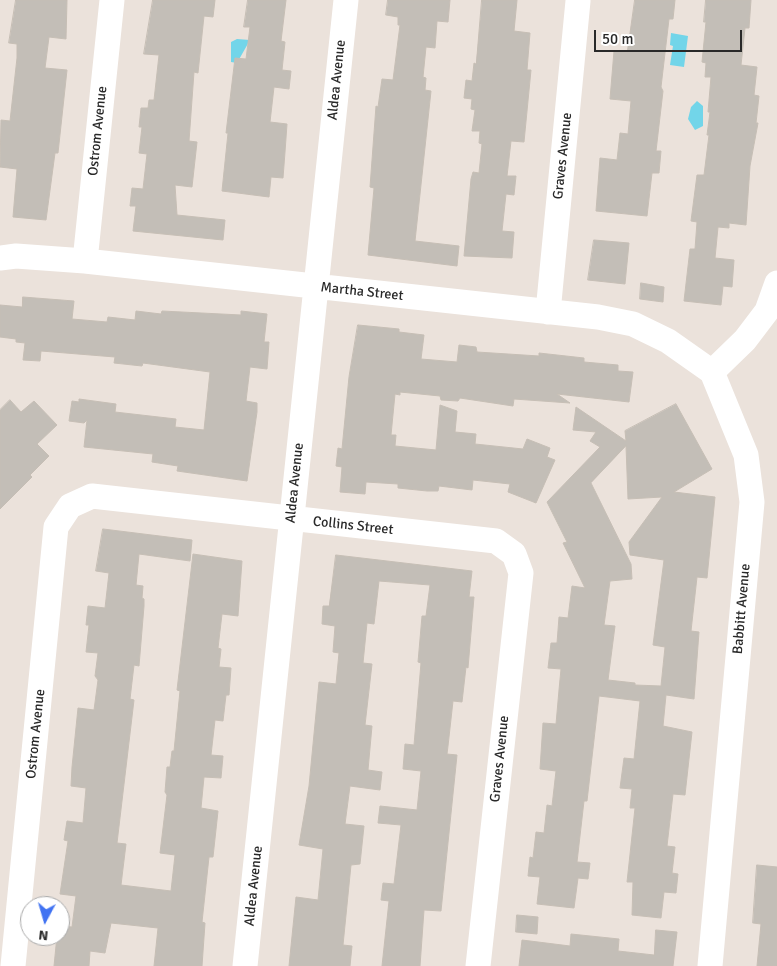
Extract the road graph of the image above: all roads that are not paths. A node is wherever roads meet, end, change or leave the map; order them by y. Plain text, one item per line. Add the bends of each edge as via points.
1 (112, 0) edge
2 (346, 0) edge
3 (578, 1) dead end
4 (0, 258) edge
5 (85, 261) junction
6 (777, 282) edge
7 (316, 287) junction
8 (548, 312) junction
9 (712, 372) junction
10 (70, 506) joint
11 (291, 519) junction
12 (514, 554) joint
13 (13, 966) edge
14 (245, 966) edge
15 (478, 966) edge
16 (710, 966) edge

1 - 5 street, Ostrom Avenue
2 - 7 street, Aldea Avenue
3 - 8 street, Graves Avenue
4 - 5 street, Martha Street via 16,256
5 - 7 street, Martha Street
6 - 9 street via 767,311 745,340
7 - 8 street, Martha Street
7 - 11 street, Aldea Avenue
8 - 9 street, Martha Street via 633,324 668,341
9 - 16 street, Babbitt Avenue via 746,455 752,502
10 - 11 street, Collins Street via 92,496
10 - 13 street, Ostrom Avenue via 56,527
11 - 12 street, Collins Street via 496,541
11 - 14 street, Aldea Avenue
12 - 15 street, Graves Avenue via 521,573

